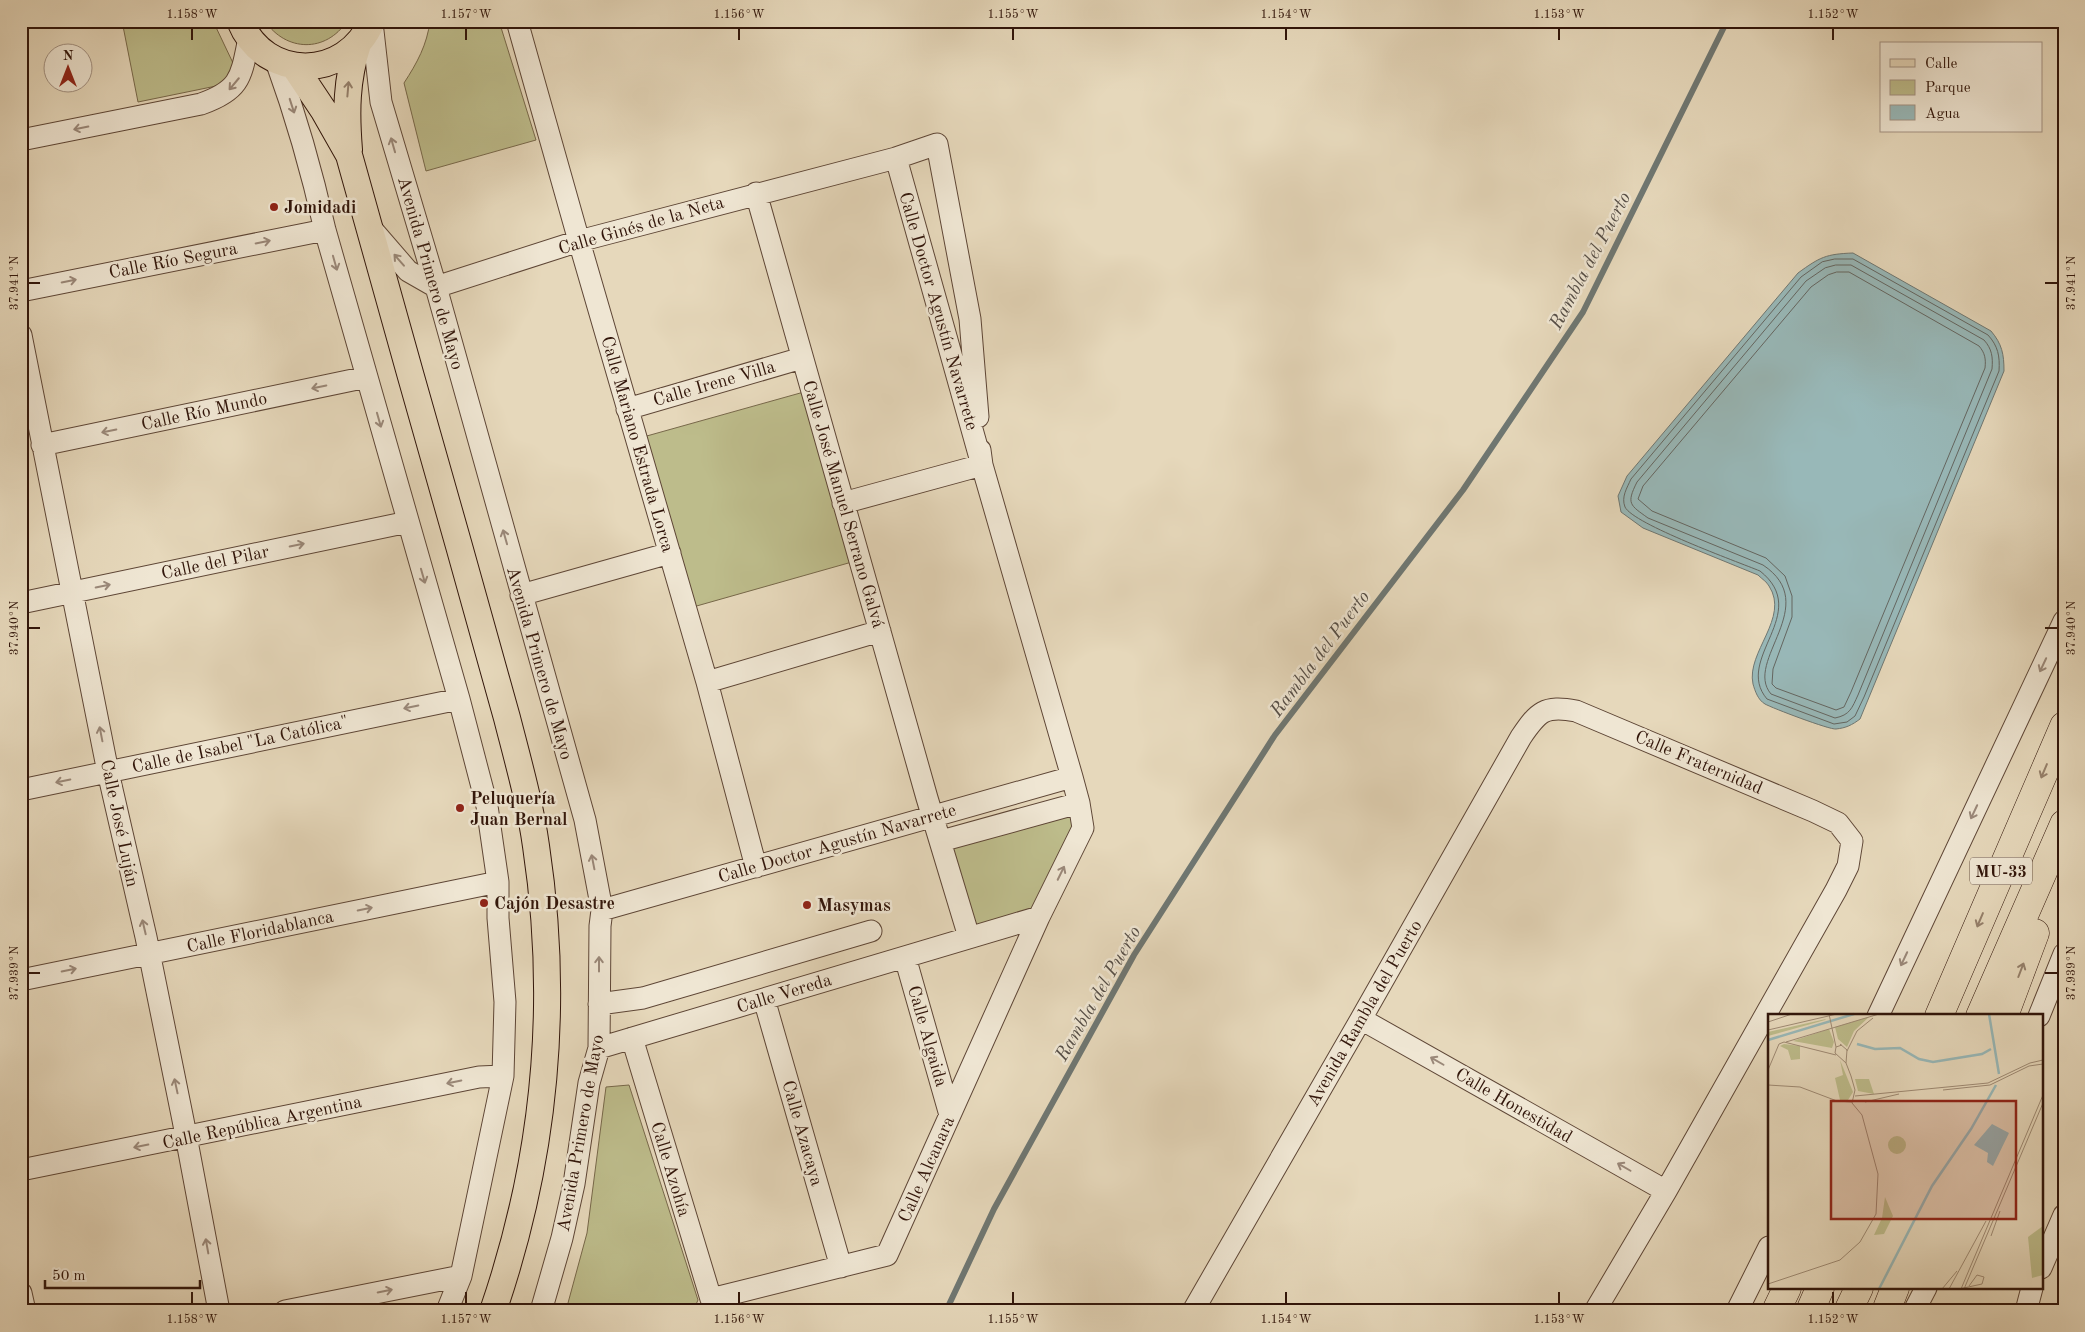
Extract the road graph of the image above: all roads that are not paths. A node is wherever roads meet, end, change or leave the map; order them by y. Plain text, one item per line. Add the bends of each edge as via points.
1 (518, 21) edge
2 (372, 22) edge
3 (244, 30) edge
4 (358, 44) junction
5 (285, 64) junction
6 (21, 140) edge
7 (937, 144) joint
8 (349, 155) junction
9 (896, 158) junction
10 (756, 193) junction
11 (369, 225) junction
12 (325, 230) junction
13 (579, 241) junction
14 (436, 287) junction
15 (21, 291) edge
16 (21, 335) edge
17 (802, 358) junction
18 (367, 377) junction
19 (627, 409) junction
20 (42, 445) junction
21 (982, 465) junction
22 (843, 503) junction
23 (408, 522) junction
24 (670, 553) junction
25 (72, 592) junction
26 (521, 595) junction
27 (21, 603) edge
28 (2064, 621) edge
29 (880, 631) junction
30 (707, 682) junction
31 (458, 699) junction
32 (1536, 715) joint
33 (2064, 726) edge
34 (108, 772) junction
35 (1072, 777) junction
36 (21, 790) edge
37 (1079, 803) junction
38 (933, 816) junction
39 (2064, 824) edge
40 (941, 841) junction
41 (2064, 858) edge
42 (756, 867) junction
43 (498, 882) junction
44 (602, 910) junction
45 (1039, 916) junction
46 (871, 931) dead end
47 (969, 937) junction
48 (149, 954) junction
49 (2064, 954) edge
50 (905, 957) junction
51 (21, 980) edge
52 (764, 999) junction
53 (599, 1004) junction
54 (1879, 1014) edge
55 (1940, 1014) edge
56 (1981, 1014) edge
57 (2005, 1014) edge
58 (2040, 1014) edge
59 (1362, 1019) junction
60 (632, 1038) junction
61 (599, 1048) junction
62 (502, 1076) junction
63 (950, 1115) junction
64 (187, 1137) junction
65 (21, 1170) edge
66 (1666, 1191) junction
67 (2064, 1215) edge
68 (1768, 1249) edge
69 (2042, 1266) edge
70 (841, 1267) junction
71 (461, 1276) junction
72 (1786, 1290) edge
73 (1819, 1290) edge
74 (1857, 1290) edge
75 (1894, 1290) edge
76 (1925, 1290) edge
77 (2031, 1290) edge
78 (21, 1293) edge
79 (711, 1299) joint
80 (25, 1311) edge
81 (219, 1311) edge
82 (285, 1311) edge
83 (447, 1311) edge
84 (493, 1311) edge
85 (541, 1311) edge
86 (1193, 1311) edge
87 (1595, 1311) edge
88 (1737, 1311) edge
89 (1776, 1311) edge
90 (1810, 1311) edge
91 (1848, 1311) edge
92 (1886, 1311) edge
93 (1914, 1311) edge
94 (2026, 1311) edge

1 - 13 street, Calle Mariano Estrada Lorca
2 - 4 main road
14 -> 2 street, Avenida Primero de Mayo via 381,102
3 - 5 main road via 261,51
3 -> 6 street via 244,65 238,82 220,97 202,104
4 - 5 main road via 340,59 318,66
8 -> 4 main road via 347,92
5 - 8 main road via 324,111
5 -> 12 street
7 - 9 street, Calle Ginés de la Neta
7 - 21 street, Calle Doctor Agustín Navarrete via 970,318
8 - 11 main road
9 - 10 street, Calle Ginés de la Neta
9 - 21 street, Calle Doctor Agustín Navarrete
10 - 13 street, Calle Ginés de la Neta
10 - 17 street, Calle José Manuel Serrano Galvá
14 -> 11 street via 408,270
11 - 84 main road via 513,742 532,820 543,900 548,995 544,1086 518,1228
15 -> 12 street, Calle Río Segura
12 -> 18 street
13 - 14 street, Calle Ginés de la Neta
13 - 19 street, Calle Mariano Estrada Lorca
26 -> 14 street, Avenida Primero de Mayo
16 - 20 street, Calle José Luján
17 - 19 street, Calle Irene Villa
17 - 22 street, Calle José Manuel Serrano Galvá
18 -> 20 street, Calle Río Mundo
18 -> 23 street
19 - 24 street, Calle Mariano Estrada Lorca
20 - 25 street, Calle José Luján
21 - 22 street
21 - 35 street, Calle Doctor Agustín Navarrete
22 - 29 street, Calle José Manuel Serrano Galvá
25 -> 23 street, Calle del Pilar
23 -> 31 street
24 - 26 street
24 - 30 street, Calle Mariano Estrada Lorca
25 - 27 street, Calle del Pilar
34 -> 25 street, Calle José Luján
44 -> 26 street, Avenida Primero de Mayo via 585,820
28 -> 54 street
29 - 30 street
29 - 38 street, Calle José Manuel Serrano Galvá
30 - 42 street, Calle Mariano Estrada Lorca
31 -> 34 street, Calle de Isabel "La Católica"
31 - 43 street via 487,806
32 - 59 street, Avenida Rambla del Puerto
32 - 66 street, Calle Fraternidad via 1557,708 1576,711 1813,810 1838,823 1852,841 1848,866 1836,890
33 -> 55 highway, MU-33
34 -> 36 street, Calle de Isabel "La Católica"
48 -> 34 street, Calle José Luján
35 - 37 street, Calle Doctor Agustín Navarrete
35 - 38 street, Calle Doctor Agustín Navarrete
37 - 40 street, Calle Doctor Agustín Navarrete
45 -> 37 street, Calle Alcanara via 1082,828
38 - 40 street, Calle José Manuel Serrano Galvá
38 - 42 street, Calle Doctor Agustín Navarrete
39 - 56 highway, MU-33
40 - 47 street, Calle José Manuel Serrano Galvá
57 -> 41 highway
42 - 44 street, Calle Doctor Agustín Navarrete
48 -> 43 street, Calle Floridablanca
43 - 62 street via 505,1002
53 -> 44 street, Avenida Primero de Mayo
45 - 47 street, Calle Vereda
45 - 63 street, Calle Alcanara
46 - 53 street via 643,998
47 - 50 street, Calle Vereda
51 -> 48 street, Calle Floridablanca
64 -> 48 street, Calle José Luján
49 - 58 street
50 - 52 street, Calle Vereda
50 - 63 street, Calle Algaida
52 - 60 street, Calle Vereda
52 - 70 street, Calle Azacaya
53 - 61 street, Avenida Primero de Mayo
66 -> 59 street, Calle Honestidad
59 - 86 street, Avenida Rambla del Puerto
60 - 61 street, Calle Vereda
60 - 79 street, Calle Azohía
61 - 85 street, Avenida Primero de Mayo via 589,1083 574,1184
62 -> 64 street, Calle República Argentina via 469,1079
62 - 71 street
63 - 70 street, Calle Alcanara via 887,1255
64 -> 65 street, Calle República Argentina
81 -> 64 street, Calle José Luján
66 - 87 street
67 - 69 street
68 - 88 street
70 - 79 street, Calle Alcanara
82 -> 71 street
71 - 83 street
72 - 89 highway
73 - 90 highway
74 - 91 highway
75 - 92 highway
76 - 93 street
77 - 94 street
78 - 80 street

